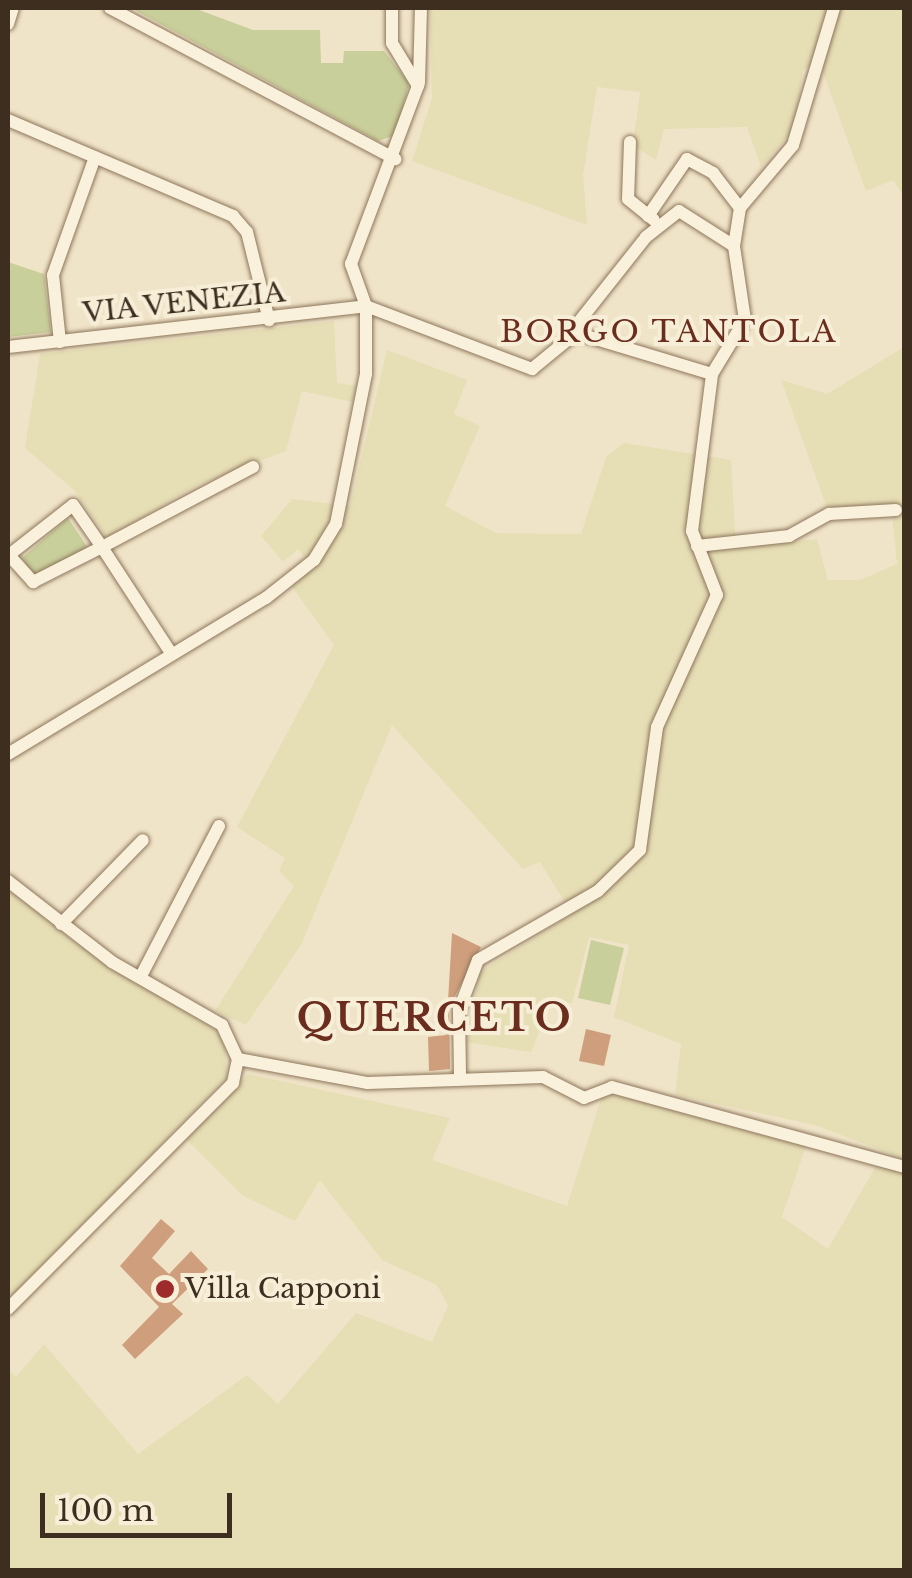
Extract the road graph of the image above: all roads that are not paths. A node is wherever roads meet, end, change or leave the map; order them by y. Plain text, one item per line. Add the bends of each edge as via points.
1 (14, 8) edge
2 (112, 8) edge
3 (392, 8) edge
4 (421, 8) edge
5 (834, 8) edge
6 (8, 24) edge
7 (418, 86) junction
8 (8, 120) edge
9 (630, 142) dead end
10 (95, 157) junction
11 (395, 159) junction
12 (740, 208) junction
13 (654, 220) junction
14 (734, 246) junction
15 (366, 306) junction
16 (269, 320) junction
17 (570, 334) junction
18 (60, 342) junction
19 (8, 347) edge
20 (712, 374) junction
21 (253, 467) dead end
22 (896, 510) dead end
23 (697, 546) junction
24 (102, 547) junction
25 (8, 554) edge
26 (171, 654) junction
27 (8, 754) edge
28 (220, 826) dead end
29 (144, 840) dead end
30 (8, 881) edge
31 (61, 924) junction
32 (141, 976) junction
33 (238, 1058) junction
34 (460, 1075) junction
35 (904, 1167) edge
36 (8, 1309) edge

1 - 6 street
2 - 11 street
3 - 7 street via 392,42
4 - 7 street
5 - 12 street via 793,145
7 - 11 street
8 - 10 street
9 - 13 street via 628,199
10 - 16 street via 233,216 247,232
10 - 18 street via 53,275
11 - 15 street via 352,264
12 - 13 street via 713,173 686,159
12 - 14 street
13 - 14 street via 679,212
13 - 17 street
14 - 20 street via 745,320
15 - 16 street, VIA VENEZIA
15 - 17 street via 532,369
15 - 26 street via 366,374 336,524 314,560 266,598
16 - 18 street, VIA VENEZIA
17 - 20 street
18 - 19 street, VIA VENEZIA
20 - 23 street
21 - 24 street
22 - 23 street via 829,514 788,536
23 - 34 street via 717,595 656,727 640,850 598,892 478,960 459,1010
24 - 25 street via 33,582
24 - 25 street via 73,505
24 - 26 street
26 - 27 street
28 - 32 street
29 - 31 street
30 - 31 street
31 - 32 street
32 - 33 street via 222,1025
33 - 34 street via 368,1083
33 - 36 street via 233,1083
34 - 35 street via 543,1077 584,1098 612,1087 658,1096

